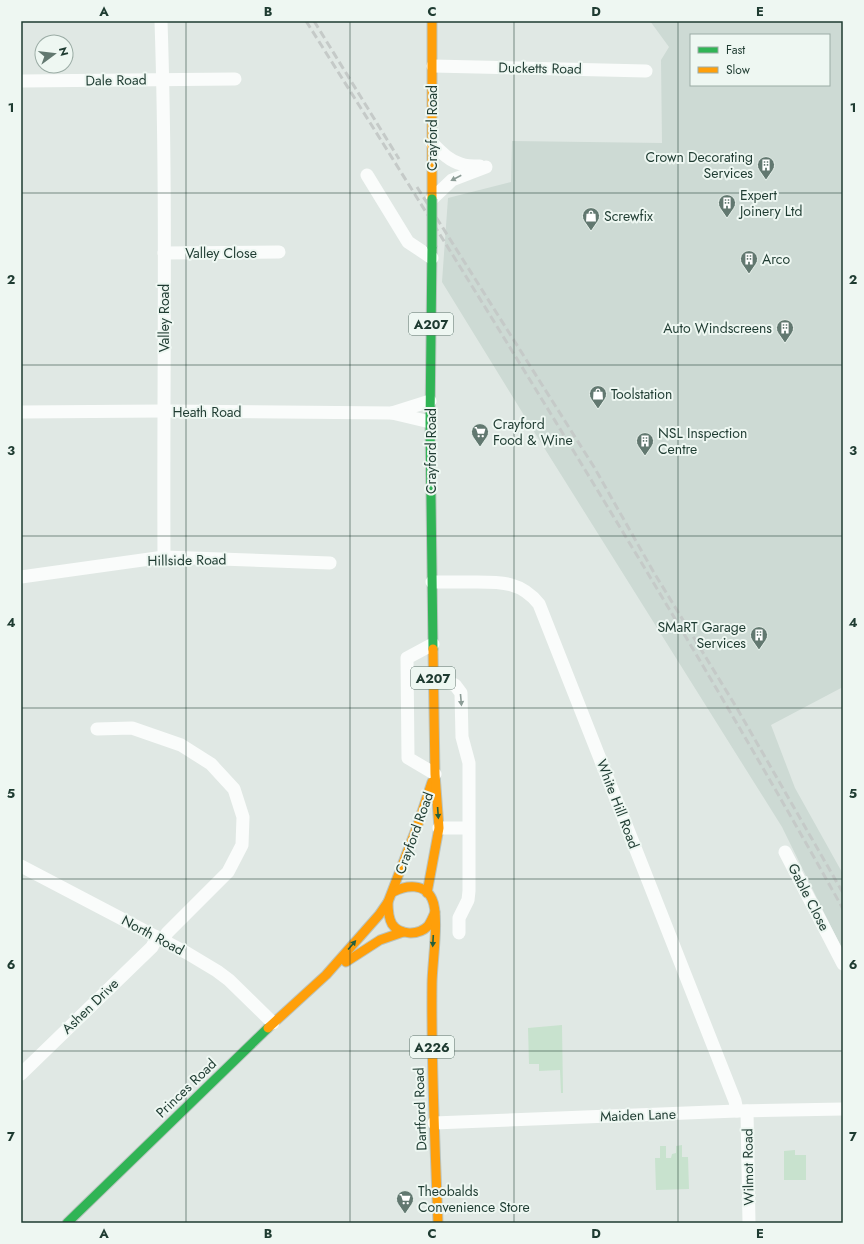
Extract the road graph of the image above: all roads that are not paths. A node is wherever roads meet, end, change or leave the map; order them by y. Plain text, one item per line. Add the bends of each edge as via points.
1 (161, 21) edge
2 (432, 21) edge
3 (433, 66) junction
4 (646, 71) dead end
5 (235, 79) dead end
6 (163, 80) junction
7 (21, 81) edge
8 (432, 143) junction
9 (367, 175) dead end
10 (432, 199) junction
11 (279, 252) dead end
12 (164, 253) junction
13 (432, 253) junction
14 (430, 401) junction
15 (164, 411) junction
16 (21, 412) edge
17 (392, 413) junction
18 (430, 422) junction
19 (164, 557) junction
20 (330, 563) dead end
21 (21, 577) edge
22 (432, 582) junction
23 (432, 644) junction
24 (433, 682) junction
25 (97, 729) dead end
26 (435, 774) junction
27 (439, 828) junction
28 (468, 828) junction
29 (785, 852) dead end
30 (21, 866) edge
31 (393, 892) junction
32 (427, 893) junction
33 (388, 902) junction
34 (435, 912) junction
35 (403, 932) junction
36 (459, 933) dead end
37 (413, 934) junction
38 (160, 939) junction
39 (420, 941) dead end
40 (424, 953) dead end
41 (843, 964) edge
42 (432, 971) junction
43 (326, 975) junction
44 (273, 1023) junction
45 (21, 1074) edge
46 (843, 1109) edge
47 (742, 1111) junction
48 (434, 1123) junction
49 (67, 1223) edge
50 (438, 1223) edge
51 (749, 1223) edge

1 - 6 street, Valley Road
2 - 3 main road, Crayford Road / A207
3 - 4 street, Ducketts Road
3 - 8 main road, Crayford Road / A207
5 - 6 street, Dale Road
6 - 7 street, Dale Road
6 - 12 street, Valley Road
8 - 10 main road, Crayford Road / A207
8 -> 10 street via 444,155 461,165 486,167 452,180
9 - 13 street via 408,242
10 - 13 main road, Crayford Road / A207, bridge
11 - 12 street, Valley Close
12 - 15 street, Valley Road
13 - 14 main road, Crayford Road / A207
14 - 17 street, Heath Road
14 - 18 main road, Crayford Road / A207
15 - 16 street, Heath Road
15 - 17 street, Heath Road
15 - 19 street, Valley Road
17 - 18 street, Heath Road
18 - 22 main road, Crayford Road / A207
19 - 20 street, Hillside Road
19 - 21 street, Hillside Road
22 - 23 main road, Crayford Road / A207
22 - 47 street, White Hill Road via 509,584 528,593 539,604 733,1096
23 - 24 main road, Crayford Road / A207
23 - 26 street, Crayford Road via 406,658 408,758
24 - 26 main road, Crayford Road / A207
24 -> 28 street via 455,685 461,693 462,737 469,763
25 - 38 street, Ashen Drive via 132,728 181,745 211,764 234,789 243,817 242,845 228,872
26 -> 27 main road, Crayford Road / A207
26 - 31 main road, Crayford Road / A207
27 - 28 street, Crayford Road
27 - 32 main road, Crayford Road / A207
28 - 36 street via 469,891 468,900 459,918
29 - 41 street, Gable Close
30 - 38 street, North Road
31 - 32 main road via 402,887 414,886
31 - 33 main road, A207
32 - 34 main road
33 - 35 main road via 392,924
43 -> 33 main road, Princes Road
34 - 37 main road via 429,925
34 -> 42 main road, Dartford Road / A226
35 - 37 main road
35 - 43 main road, Princes Road via 389,935 373,943
37 - 39 main road
38 - 44 street, North Road via 217,971
38 - 45 street, Ashen Drive
40 - 42 main road, Dartford Road / A226
42 - 48 main road, Dartford Road / A226
43 - 44 main road, Princes Road
44 - 49 main road, Princes Road
46 - 47 street, Maiden Lane
47 - 48 street, Maiden Lane
47 - 51 street, Wilmot Road
48 - 50 main road, Dartford Road / A226

